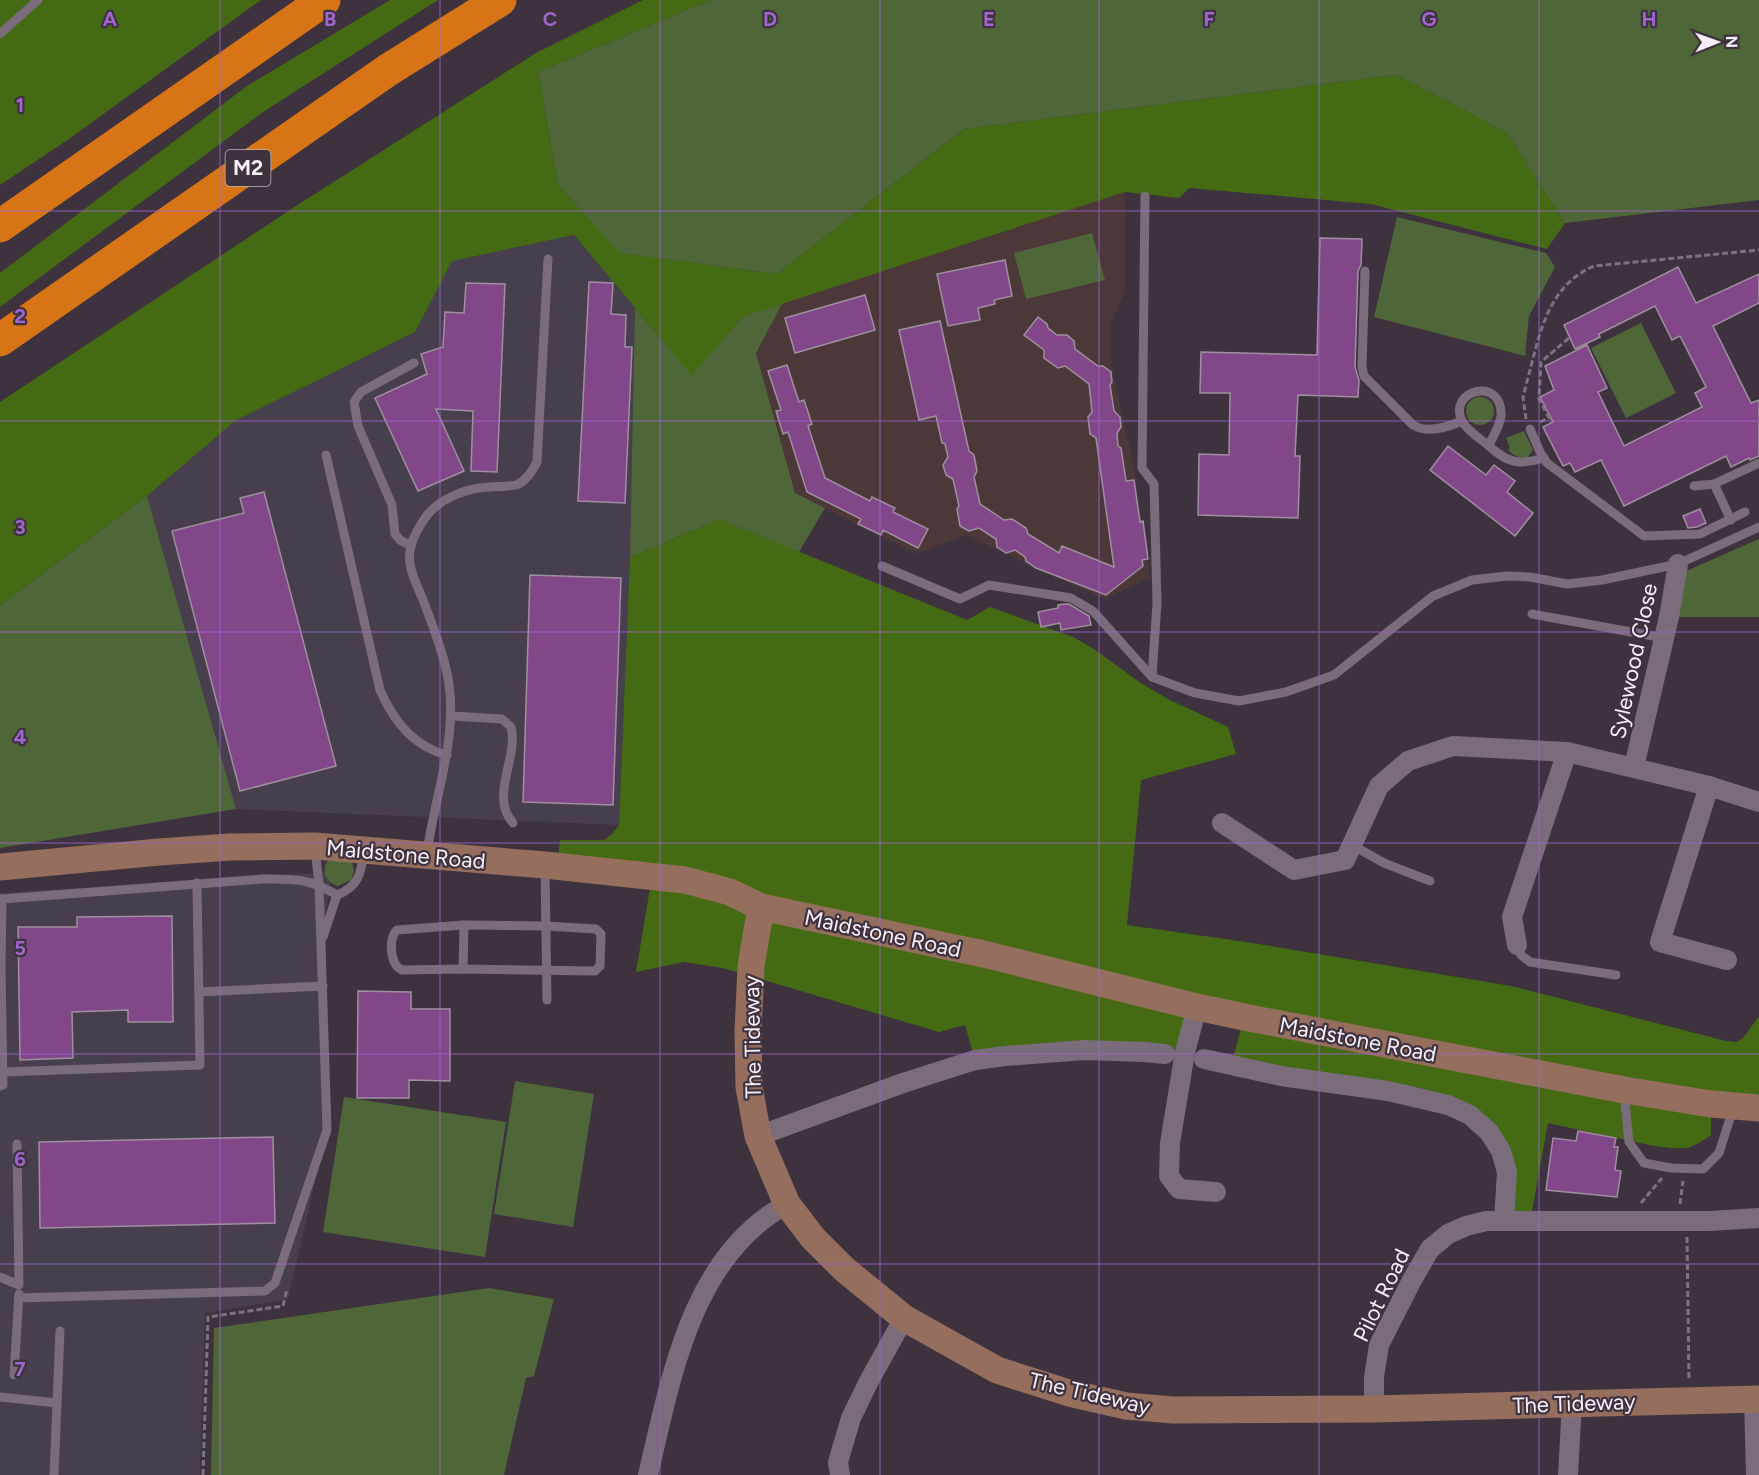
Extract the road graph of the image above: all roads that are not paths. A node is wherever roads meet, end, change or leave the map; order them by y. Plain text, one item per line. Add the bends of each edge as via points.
1 (38, 0) edge
2 (324, 0) edge
3 (500, 0) edge
4 (0, 34) edge
5 (1145, 196) dead end
6 (0, 226) edge
7 (548, 259) dead end
8 (1365, 271) dead end
9 (0, 340) edge
10 (414, 363) dead end
11 (1462, 421) junction
12 (1529, 428) road end
13 (1489, 445) junction
14 (326, 455) dead end
15 (1544, 458) junction
16 (1759, 463) edge
17 (1714, 484) junction
18 (1694, 486) dead end
19 (1745, 512) dead end
20 (1731, 520) junction
21 (1759, 527) edge
22 (411, 546) junction
23 (1678, 564) junction
24 (882, 566) dead end
25 (1532, 614) dead end
26 (1665, 638) junction
27 (1152, 677) junction
28 (452, 716) junction
29 (1567, 752) junction
30 (447, 755) junction
31 (1634, 767) junction
32 (1709, 786) junction
33 (1759, 802) edge
34 (513, 823) dead end
35 (1222, 823) dead end
36 (1352, 845) junction
37 (315, 846) junction
38 (363, 850) junction
39 (426, 855) junction
40 (545, 865) junction
41 (0, 867) edge
42 (1430, 881) dead end
43 (197, 883) junction
44 (319, 884) junction
45 (337, 895) junction
46 (1, 899) edge
47 (761, 907) junction
48 (464, 925) junction
49 (546, 926) junction
50 (321, 945) junction
51 (1517, 945) joint
52 (1727, 960) dead end
53 (463, 969) junction
54 (546, 971) junction
55 (1616, 975) dead end
56 (322, 986) junction
57 (199, 992) junction
58 (547, 1000) dead end
59 (1197, 1007) junction
60 (1165, 1054) dead end
61 (1204, 1059) dead end
62 (3, 1072) junction
63 (0, 1086) edge
64 (1624, 1090) junction
65 (1747, 1106) edge
66 (758, 1136) junction
67 (17, 1144) dead end
68 (1216, 1192) dead end
69 (787, 1204) junction
70 (1759, 1218) edge
71 (1504, 1221) junction
72 (0, 1277) edge
73 (19, 1285) junction
74 (18, 1298) junction
75 (904, 1318) junction
76 (60, 1331) dead end
77 (14, 1375) dead end
78 (0, 1397) edge
79 (1757, 1399) edge
80 (57, 1403) junction
81 (1572, 1403) junction
82 (1374, 1408) junction
83 (54, 1475) edge
84 (648, 1475) edge
85 (840, 1475) edge
86 (1568, 1475) edge
87 (1756, 1475) edge

1 - 4 lane
2 - 6 highway
3 - 9 highway, M2 via 388,70
5 - 27 lane via 1142,468 1154,484 1157,603
7 - 22 lane via 537,462 515,485 468,490 437,506
8 - 11 lane via 1364,376 1420,429
10 - 22 lane via 356,396 354,405 358,426 392,505 395,534
11 - 13 lane
11 - 13 lane via 1461,405 1469,394 1481,391 1493,395 1501,415
12 - 15 lane
13 - 15 lane via 1516,463
14 - 30 lane via 380,690 387,707 410,736
15 - 20 lane via 1644,536 1700,534
16 - 17 lane
17 - 18 lane
17 - 20 lane
19 - 20 lane
21 - 23 lane
22 - 28 lane via 411,566 447,674
23 - 26 street, Sylewood Close
23 - 27 lane via 1567,584 1508,576 1472,580 1433,596 1334,675 1263,698 1239,701 1195,693
24 - 27 lane via 960,599 989,585 1071,598 1094,611
25 - 26 lane
26 - 31 street, Sylewood Close
28 - 30 lane
28 - 34 lane via 502,719 511,727 512,750 504,797 506,812
29 - 31 street
29 - 36 street via 1453,747 1408,761 1379,786
29 - 51 street via 1512,917
30 - 39 lane
31 - 32 street
32 - 33 street
32 - 52 street via 1660,942
35 - 36 street via 1294,870 1345,860
36 - 42 lane
37 - 38 main road, Maidstone Road
37 - 41 main road, Maidstone Road via 148,852
37 - 44 lane
38 - 39 main road, Maidstone Road
38 - 45 lane via 359,879 348,891
39 - 40 main road, Maidstone Road
40 - 47 main road, Maidstone Road via 685,880 730,892
40 - 49 lane
43 - 44 lane via 303,879
43 - 46 lane
43 - 57 lane
44 - 45 lane
44 - 50 lane
45 - 50 lane
46 - 62 lane
47 - 59 main road, Maidstone Road via 988,955
47 - 66 main road, The Tideway via 751,966 748,1042 749,1087
48 - 49 lane
48 - 53 lane
48 - 53 lane via 403,928 393,935 393,962 398,969
49 - 54 lane
49 - 54 lane via 594,928 601,934 600,966 595,971
50 - 56 lane
51 - 55 lane via 1521,956 1530,962
53 - 54 lane
54 - 58 lane
56 - 57 lane
56 - 74 lane via 327,1130 275,1283 265,1291
57 - 62 lane via 200,1065
59 - 64 main road, Maidstone Road
59 - 68 street via 1173,1123 1169,1176 1179,1189
60 - 66 street via 1085,1050 975,1060
61 - 71 street, Maidstone Road via 1281,1076 1388,1092 1448,1105 1470,1115 1490,1131 1501,1151 1507,1172
62 - 63 lane
64 - 65 main road, Maidstone Road
64 - 65 lane via 1629,1142 1644,1163 1671,1168 1703,1169 1719,1153
66 - 69 main road, The Tideway
67 - 73 lane
69 - 75 main road, The Tideway via 844,1269
69 - 84 street via 745,1234 700,1297 682,1346
70 - 71 street
71 - 82 street, Pilot Road via 1466,1226 1430,1249 1379,1345
72 - 73 lane
73 - 74 lane
74 - 77 lane
75 - 82 main road, The Tideway via 997,1370 1126,1406 1173,1410
75 - 85 street via 851,1418 838,1462
76 - 80 lane
78 - 80 lane
79 - 81 main road, The Tideway
79 - 87 street
80 - 83 lane
81 - 82 main road, The Tideway
81 - 86 street

